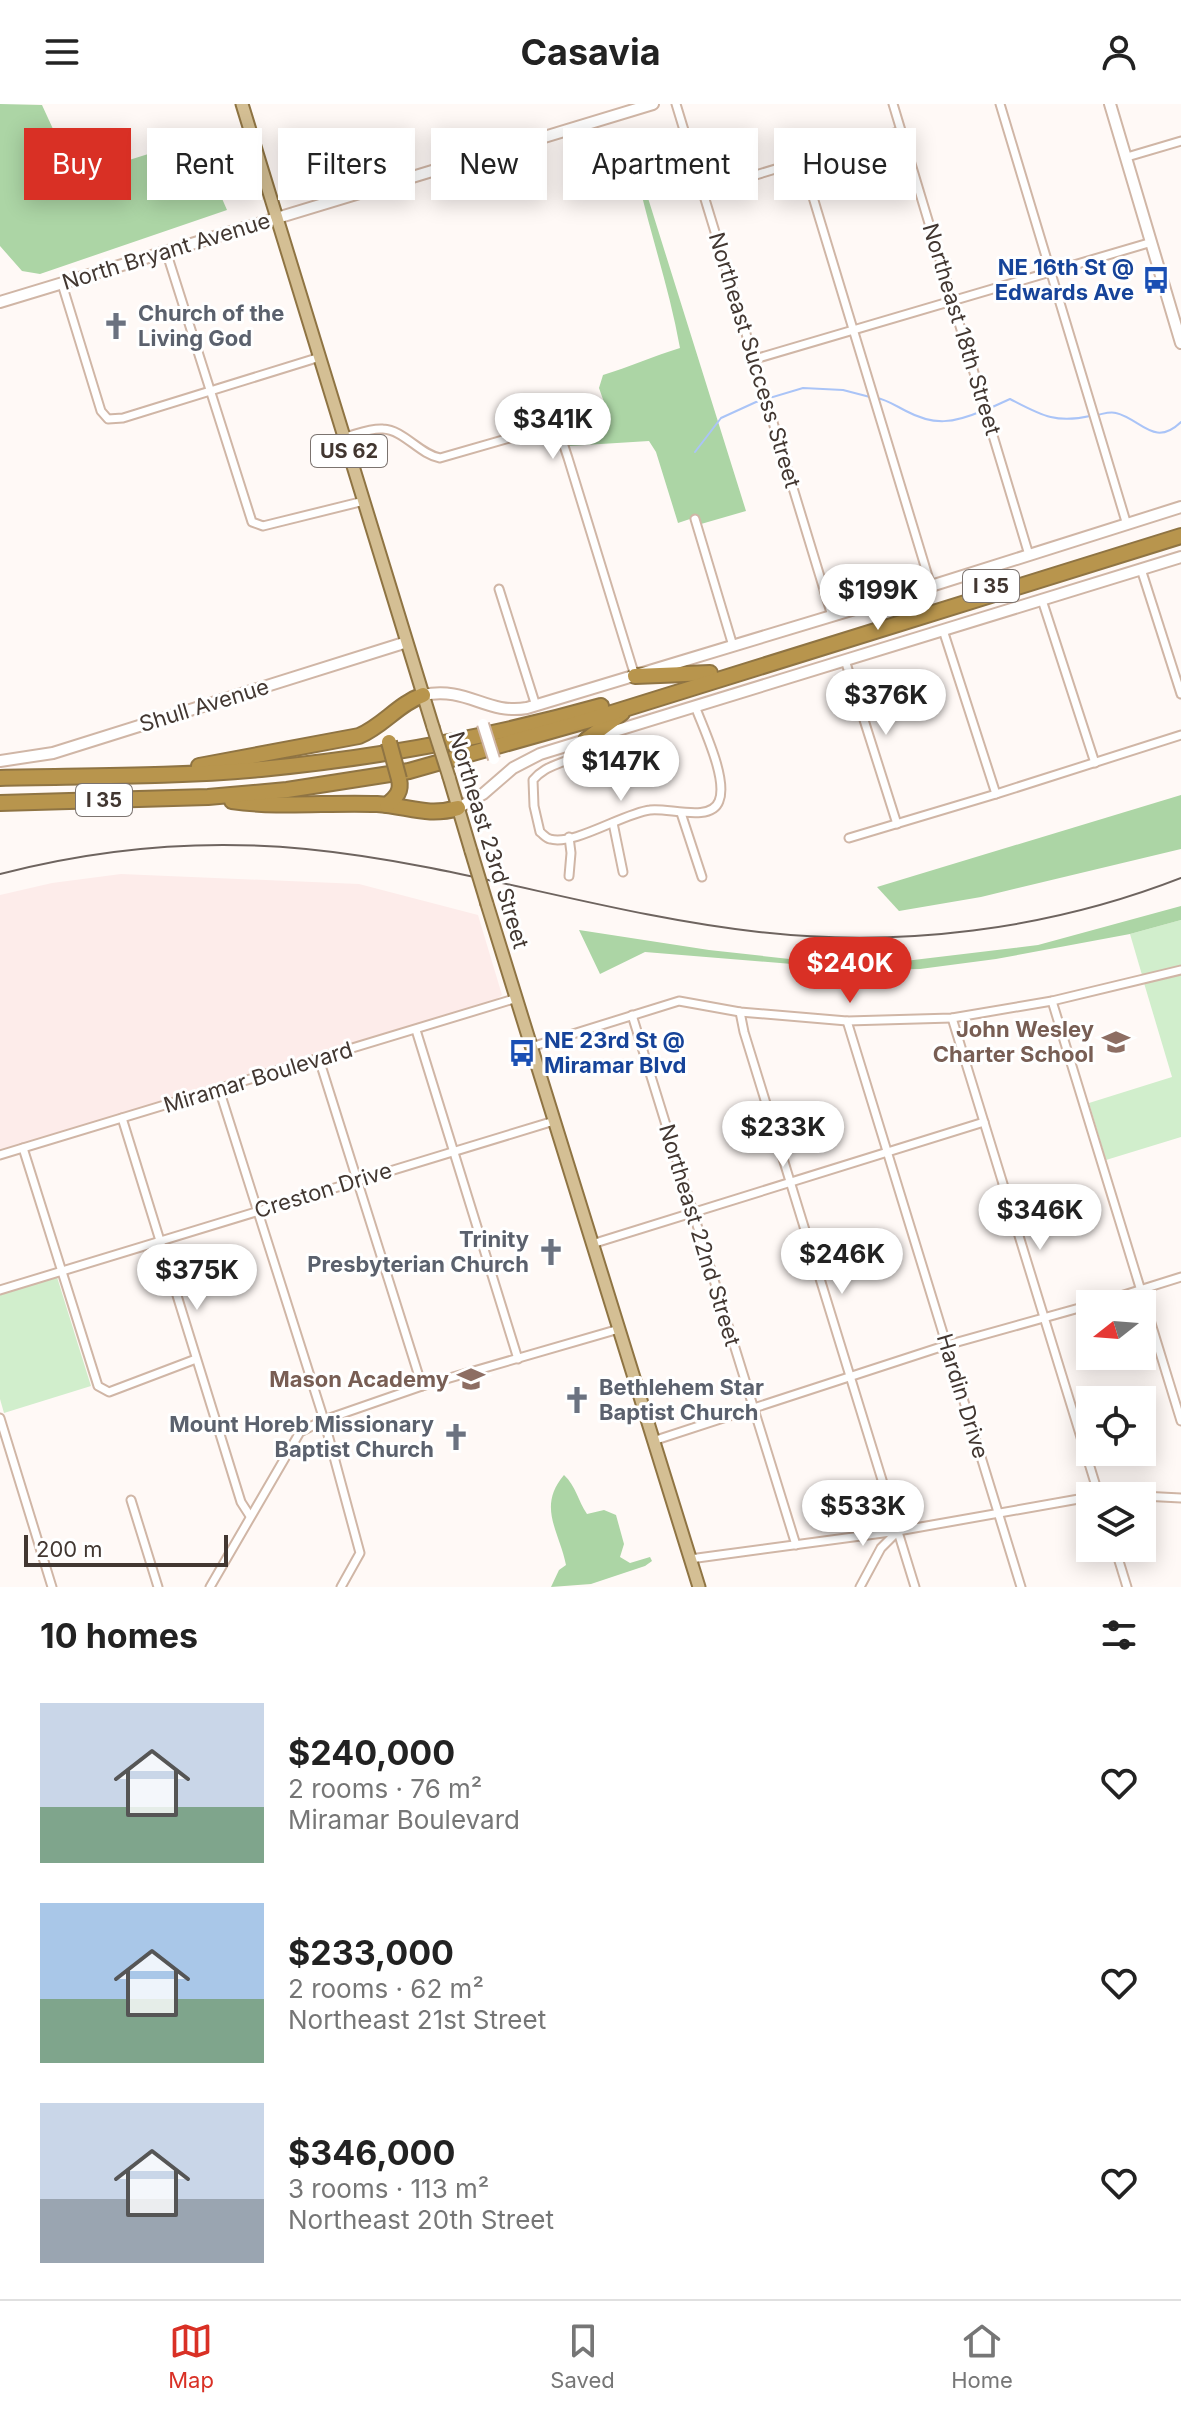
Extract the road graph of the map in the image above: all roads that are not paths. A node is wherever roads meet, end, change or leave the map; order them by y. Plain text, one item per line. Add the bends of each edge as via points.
1 (242, 104) edge
2 (653, 104) edge
3 (676, 104) edge
4 (893, 104) edge
5 (1000, 104) edge
6 (1110, 104) edge
7 (683, 128) edge
8 (900, 128) edge
9 (1181, 141) edge
10 (1127, 157) junction
11 (916, 179) edge
12 (706, 200) edge
13 (814, 200) edge
14 (277, 217) junction
15 (1152, 242) junction
16 (166, 251) junction
17 (1052, 271) junction
18 (62, 284) junction
19 (954, 300) junction
20 (0, 302) edge
21 (1178, 316) edge
22 (854, 329) junction
23 (1181, 343) edge
24 (320, 357) junction
25 (755, 359) junction
26 (211, 391) junction
27 (345, 437) junction
28 (364, 501) junction
29 (1181, 507) edge
30 (695, 519) dead end
31 (1127, 525) junction
32 (1181, 527) edge
33 (1181, 536) edge
34 (1029, 555) junction
35 (1181, 557) edge
36 (1141, 569) junction
37 (931, 586) junction
38 (499, 589) dead end
39 (1042, 600) junction
40 (832, 616) junction
41 (943, 630) junction
42 (407, 642) junction
43 (733, 646) junction
44 (845, 660) junction
45 (710, 673) junction
46 (635, 676) junction
47 (1181, 694) edge
48 (423, 695) junction
49 (486, 705) junction
50 (536, 706) junction
51 (632, 706) junction
52 (695, 706) junction
53 (371, 730) junction
54 (1181, 735) edge
55 (586, 740) junction
56 (569, 745) junction
57 (0, 761) edge
58 (1095, 763) junction
59 (169, 774) junction
60 (501, 776) junction
61 (0, 778) edge
62 (996, 794) junction
63 (208, 797) junction
64 (0, 803) edge
65 (387, 805) junction
66 (458, 808) junction
67 (681, 813) junction
68 (613, 823) junction
69 (897, 824) junction
70 (569, 837) junction
71 (849, 838) dead end
72 (623, 872) dead end
73 (569, 876) dead end
74 (702, 877) dead end
75 (1181, 970) edge
76 (517, 998) junction
77 (1052, 1001) junction
78 (740, 1012) junction
79 (632, 1015) junction
80 (952, 1018) junction
81 (847, 1021) junction
82 (416, 1030) junction
83 (531, 1047) junction
84 (319, 1059) junction
85 (219, 1089) junction
86 (122, 1118) junction
87 (554, 1121) junction
88 (984, 1122) junction
89 (23, 1148) junction
90 (452, 1152) junction
91 (888, 1153) junction
92 (0, 1155) edge
93 (355, 1181) junction
94 (791, 1182) junction
95 (256, 1210) junction
96 (693, 1214) junction
97 (159, 1241) junction
98 (592, 1244) junction
99 (61, 1271) junction
100 (1181, 1277) edge
101 (0, 1290) edge
102 (1140, 1290) joint
103 (1076, 1310) edge
104 (1045, 1320) junction
105 (619, 1329) junction
106 (1156, 1341) edge
107 (947, 1345) junction
108 (196, 1359) junction
109 (518, 1359) junction
110 (851, 1377) junction
111 (422, 1386) junction
112 (753, 1409) junction
113 (0, 1418) edge
114 (324, 1420) junction
115 (1181, 1421) edge
116 (653, 1441) junction
117 (1094, 1482) edge
118 (1156, 1497) edge
119 (1181, 1498) edge
120 (1076, 1499) edge
121 (131, 1500) dead end
122 (998, 1513) junction
123 (250, 1516) junction
124 (898, 1531) junction
125 (796, 1545) junction
126 (690, 1559) junction
127 (1119, 1562) edge
128 (52, 1587) edge
129 (158, 1587) edge
130 (210, 1587) edge
131 (341, 1587) edge
132 (699, 1587) edge
133 (860, 1587) edge
134 (915, 1587) edge
135 (1021, 1587) edge
136 (1127, 1587) edge

1 - 14 main road, Northeast 23rd Street / US 62
2 - 14 main road, North Bryant Avenue
3 - 7 street, Northeast Success Street
4 - 8 street, Northeast 18th Street
5 - 17 street
6 - 10 main road
9 - 10 street
10 - 15 main road
11 - 19 street, Northeast 18th Street
12 - 25 street, Northeast Success Street
13 - 22 street
14 - 16 main road, North Bryant Avenue
14 - 24 main road, Northeast 23rd Street / US 62
15 - 17 street
15 - 21 main road
16 - 18 main road, North Bryant Avenue
16 - 26 street
17 - 19 street
17 - 31 street
18 - 20 main road, North Bryant Avenue
18 - 26 street via 101,411 108,419
19 - 22 street
19 - 34 street, Northeast 18th Street
21 - 23 main road
22 - 25 street
22 - 37 street
24 - 26 street
24 - 27 main road, Northeast 23rd Street / US 62
25 - 40 street, Northeast Success Street
26 - 28 street via 248,515 257,525
27 - 28 main road, Northeast 23rd Street / US 62
27 - 46 street via 387,429 440,458 541,429 556,430
28 - 42 main road, Northeast 23rd Street / US 62
29 - 31 main road
30 - 43 street
31 - 34 main road
32 - 45 highway, I 35
33 - 51 highway, I 35
34 - 37 main road
35 - 36 main road
36 - 39 main road
36 - 47 street
37 - 40 main road
38 - 50 street
39 - 41 main road
39 - 58 street
40 - 43 main road
41 - 44 main road
41 - 62 street
42 - 48 main road, Northeast 23rd Street / US 62
42 - 57 main road, Shull Avenue via 53,753
43 - 46 main road
44 - 52 main road
44 - 69 street
45 - 46 highway
45 - 59 highway, I 35 via 574,713 405,749 261,769
46 - 50 main road
48 - 49 main road via 462,694
48 - 53 highway
48 - 66 main road, Northeast 23rd Street / US 62, bridge
49 - 50 main road
49 - 60 main road, bridge via 483,724
51 - 55 highway
51 - 63 highway, I 35 via 409,771
52 - 55 main road
52 - 67 street via 719,774 719,801 702,813
53 - 59 highway
53 - 65 highway, bridge via 382,730 389,742 399,779 400,791
54 - 58 street
55 - 56 main road
56 - 60 main road via 524,761
56 - 70 street via 571,758 549,766 533,780 540,832 550,839
58 - 62 street
59 - 61 highway, I 35
60 - 66 main road
62 - 69 street
63 - 64 highway, I 35
63 - 65 highway via 261,805
65 - 66 highway via 422,813
66 - 76 main road, Northeast 23rd Street, bridge
67 - 68 street via 652,809
67 - 74 street
68 - 70 street
68 - 72 street
69 - 71 street
70 - 73 street
75 - 77 street
76 - 82 street, Miramar Boulevard
76 - 83 main road, Northeast 23rd Street
77 - 80 street
77 - 102 street
78 - 79 street via 679,1001
78 - 81 street
78 - 94 street
79 - 83 street
79 - 96 street, Northeast 22nd Street
80 - 81 street
80 - 88 street
81 - 91 street, Hardin Drive
82 - 84 street, Miramar Boulevard
82 - 90 street
83 - 87 main road, Northeast 23rd Street
84 - 85 street, Miramar Boulevard
84 - 93 street
85 - 86 street, Miramar Boulevard
85 - 95 street
86 - 89 street, Miramar Boulevard
86 - 97 street
87 - 90 street, Creston Drive
87 - 98 main road, Northeast 23rd Street
88 - 91 street
88 - 104 street
89 - 92 street, Miramar Boulevard
89 - 99 street
90 - 93 street, Creston Drive
90 - 109 street
91 - 94 street
91 - 107 street, Hardin Drive
93 - 95 street, Creston Drive
93 - 111 street
94 - 96 street
94 - 110 street
95 - 97 street, Creston Drive
95 - 114 street
96 - 98 street
96 - 112 street, Northeast 22nd Street
97 - 99 street, Creston Drive
97 - 108 street
98 - 105 main road, Northeast 23rd Street
99 - 101 street, Creston Drive
99 - 108 street via 98,1386 109,1392
100 - 102 street
103 - 104 street
104 - 107 street
104 - 117 street
105 - 109 street
105 - 116 main road, Northeast 23rd Street
106 - 115 street
107 - 110 street
107 - 122 street, Hardin Drive
108 - 123 street
109 - 111 street
110 - 112 street
110 - 124 street
111 - 114 street
112 - 116 street
112 - 125 street, Northeast 22nd Street
113 - 128 street
114 - 123 street via 300,1432
114 - 131 street via 360,1553
116 - 126 main road, Northeast 23rd Street
118 - 119 street
120 - 122 street
121 - 129 street
122 - 124 street
122 - 135 street, Hardin Drive
123 - 130 street
124 - 125 street
124 - 133 street via 881,1548
124 - 134 street
125 - 126 street
126 - 132 main road, Northeast 23rd Street
127 - 136 street

